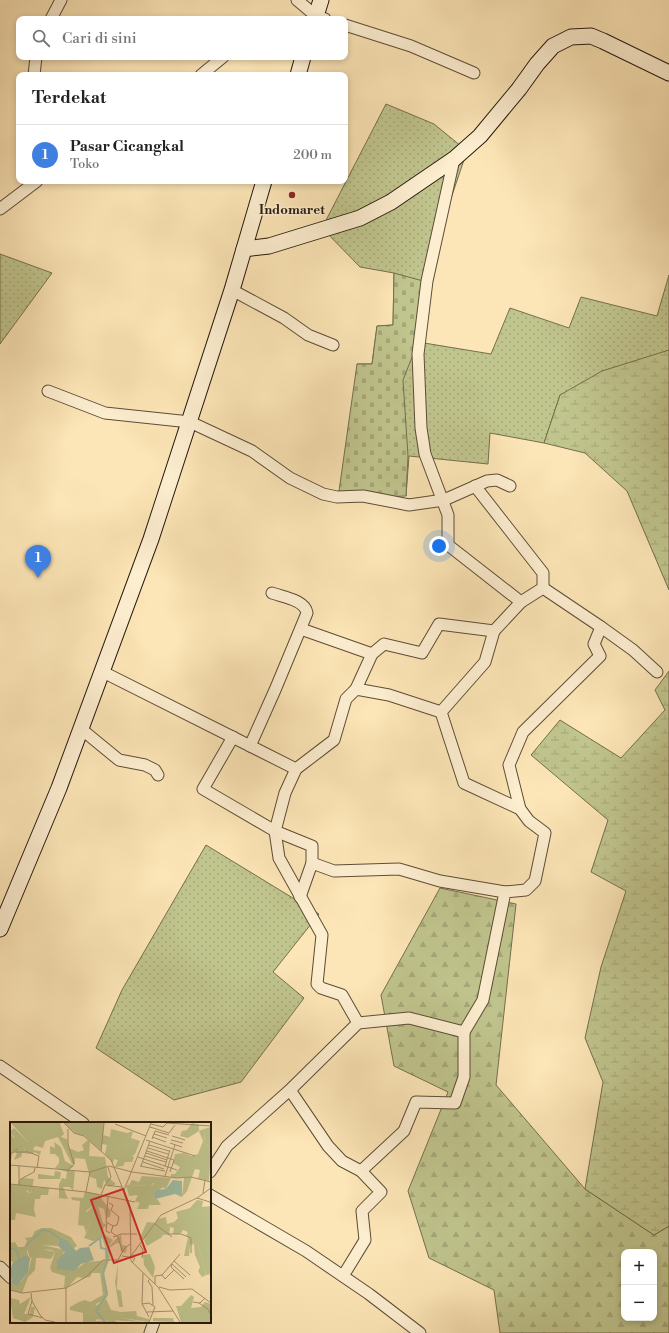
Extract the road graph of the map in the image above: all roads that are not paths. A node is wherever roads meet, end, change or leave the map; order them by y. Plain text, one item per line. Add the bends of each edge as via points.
1 (61, 0) edge
2 (297, 0) edge
3 (321, 0) edge
4 (53, 16) edge
5 (314, 16) edge
6 (317, 16) edge
7 (348, 26) edge
8 (36, 60) edge
9 (219, 60) edge
10 (302, 60) edge
11 (34, 72) edge
12 (205, 72) edge
13 (299, 72) edge
14 (474, 73) dead end
15 (669, 73) edge
16 (454, 159) junction
17 (33, 184) edge
18 (263, 184) edge
19 (0, 209) edge
20 (244, 249) junction
21 (232, 290) junction
22 (332, 345) dead end
23 (48, 391) dead end
24 (190, 422) junction
25 (476, 486) junction
26 (510, 486) dead end
27 (444, 500) junction
28 (543, 588) junction
29 (272, 593) dead end
30 (521, 602) junction
31 (601, 627) junction
32 (301, 629) junction
33 (494, 631) junction
34 (372, 654) junction
35 (103, 672) junction
36 (657, 672) dead end
37 (356, 689) junction
38 (441, 712) junction
39 (80, 728) junction
40 (233, 737) junction
41 (250, 746) junction
42 (296, 769) junction
43 (158, 775) dead end
44 (520, 809) junction
45 (275, 831) junction
46 (312, 863) junction
47 (504, 892) junction
48 (300, 897) junction
49 (0, 929) edge
50 (358, 1023) junction
51 (464, 1032) junction
52 (0, 1066) edge
53 (292, 1088) junction
54 (82, 1122) edge
55 (211, 1170) edge
56 (361, 1171) junction
57 (211, 1196) edge
58 (0, 1267) edge
59 (343, 1276) junction
60 (10, 1277) edge
61 (154, 1323) edge
62 (150, 1333) edge
63 (420, 1333) edge

1 - 4 street
2 - 5 street
3 - 6 main road
7 - 14 street via 411,46
8 - 11 street
9 - 12 street
10 - 13 main road
15 - 16 main road via 590,36 572,37 553,46 480,136
16 - 20 main road via 392,202 360,218 269,246
16 - 27 street via 427,281 418,354 421,428 425,454
17 - 19 street
18 - 20 main road
20 - 21 main road
21 - 22 street via 284,318 308,335
21 - 24 main road
23 - 24 street via 106,413
24 - 27 street via 252,451 290,478 323,494 337,497 363,496 409,505
24 - 35 main road
25 - 26 street via 497,480
25 - 27 street
25 - 28 street via 543,573
27 - 30 street via 448,515 448,545
28 - 30 street
28 - 31 street
29 - 32 street via 303,604 308,612
30 - 33 street
31 - 36 street via 633,650
31 - 44 street via 594,644 600,656 523,732 509,765
32 - 34 street
32 - 41 street
33 - 34 street via 439,624 422,653 384,644
33 - 38 street via 485,662
34 - 37 street
35 - 39 main road
35 - 40 street
37 - 38 street via 389,695
37 - 42 street via 346,699 334,740
38 - 44 street via 464,783
39 - 43 street via 119,760 145,765 155,770
39 - 49 main road
40 - 41 street
40 - 45 street via 203,789
41 - 42 street
42 - 45 street via 285,793
44 - 47 street via 529,821 545,833 535,881 526,890
45 - 46 street via 312,846
45 - 48 street via 279,858
46 - 47 street via 334,871 399,869 440,881
46 - 48 street
47 - 51 street via 483,1000
48 - 50 street via 322,935 317,984 321,988 342,995
50 - 51 street via 409,1018
50 - 53 street
51 - 56 street via 464,1077 456,1103 416,1102 404,1131
52 - 54 street
53 - 55 street via 227,1146
53 - 56 street via 292,1093 328,1146 342,1161
56 - 59 street via 381,1192 362,1210 365,1240
57 - 59 street via 306,1251
58 - 60 street
59 - 63 street
61 - 62 street

